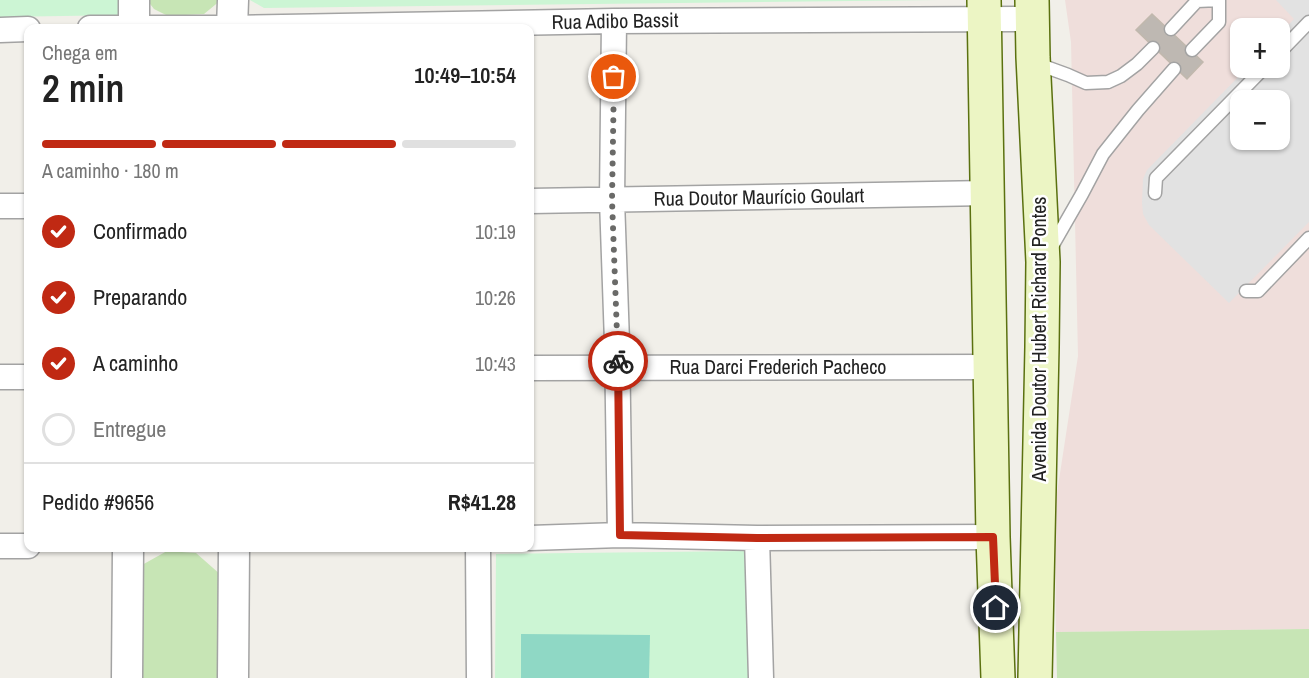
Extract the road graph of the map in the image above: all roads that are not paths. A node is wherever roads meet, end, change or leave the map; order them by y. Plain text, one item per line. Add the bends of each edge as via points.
1 (134, 0) edge
2 (233, 0) edge
3 (1219, 0) edge
4 (984, 9) edge
5 (1032, 9) edge
6 (614, 21) junction
7 (1309, 22) edge
8 (134, 24) edge
9 (232, 24) edge
10 (450, 24) edge
11 (24, 29) edge
12 (1171, 29) dead end
13 (0, 30) edge
14 (1290, 42) edge
15 (1153, 48) dead end
16 (1192, 50) dead end
17 (1034, 63) junction
18 (1174, 69) dead end
19 (1254, 78) edge
20 (988, 193) junction
21 (1155, 193) dead end
22 (612, 200) junction
23 (534, 201) edge
24 (0, 206) edge
25 (24, 206) edge
26 (1309, 238) edge
27 (1043, 262) junction
28 (1246, 291) dead end
29 (618, 367) junction
30 (990, 367) junction
31 (534, 368) edge
32 (24, 376) edge
33 (0, 377) edge
34 (620, 535) junction
35 (993, 537) junction
36 (534, 538) edge
37 (757, 538) junction
38 (0, 546) edge
39 (24, 546) edge
40 (128, 552) edge
41 (234, 552) edge
42 (478, 552) edge
43 (127, 678) edge
44 (233, 678) edge
45 (479, 678) edge
46 (761, 678) edge
47 (998, 678) edge
48 (1035, 678) edge

1 - 8 street
2 - 9 street
3 - 12 lane via 1197,1
3 - 16 lane via 1219,22
4 - 5 street, Rua Adibo Bassit
4 - 6 street, Rua Adibo Bassit
4 - 20 main road
5 - 17 main road, Avenida Doutor Hubert Richard Pontes
6 - 10 street, Rua Adibo Bassit
6 - 22 street
7 - 14 lane
11 - 13 street
15 - 17 lane via 1137,64 1108,82 1086,83
17 - 27 main road, Avenida Doutor Hubert Richard Pontes
18 - 27 lane via 1103,153
19 - 21 lane via 1156,178
20 - 22 street, Rua Doutor Maurício Goulart
20 - 30 main road
22 - 23 street, Rua Doutor Maurício Goulart
22 - 29 street
24 - 25 street
26 - 28 lane via 1258,291
27 - 48 main road, Avenida Doutor Hubert Richard Pontes
29 - 30 street, Rua Darci Frederich Pacheco
29 - 31 street, Rua Darci Frederich Pacheco
29 - 34 street
30 - 35 main road
32 - 33 street
34 - 36 street
34 - 37 street
35 - 37 street
35 - 47 main road
37 - 46 street
38 - 39 street
40 - 43 street
41 - 44 street
42 - 45 street

